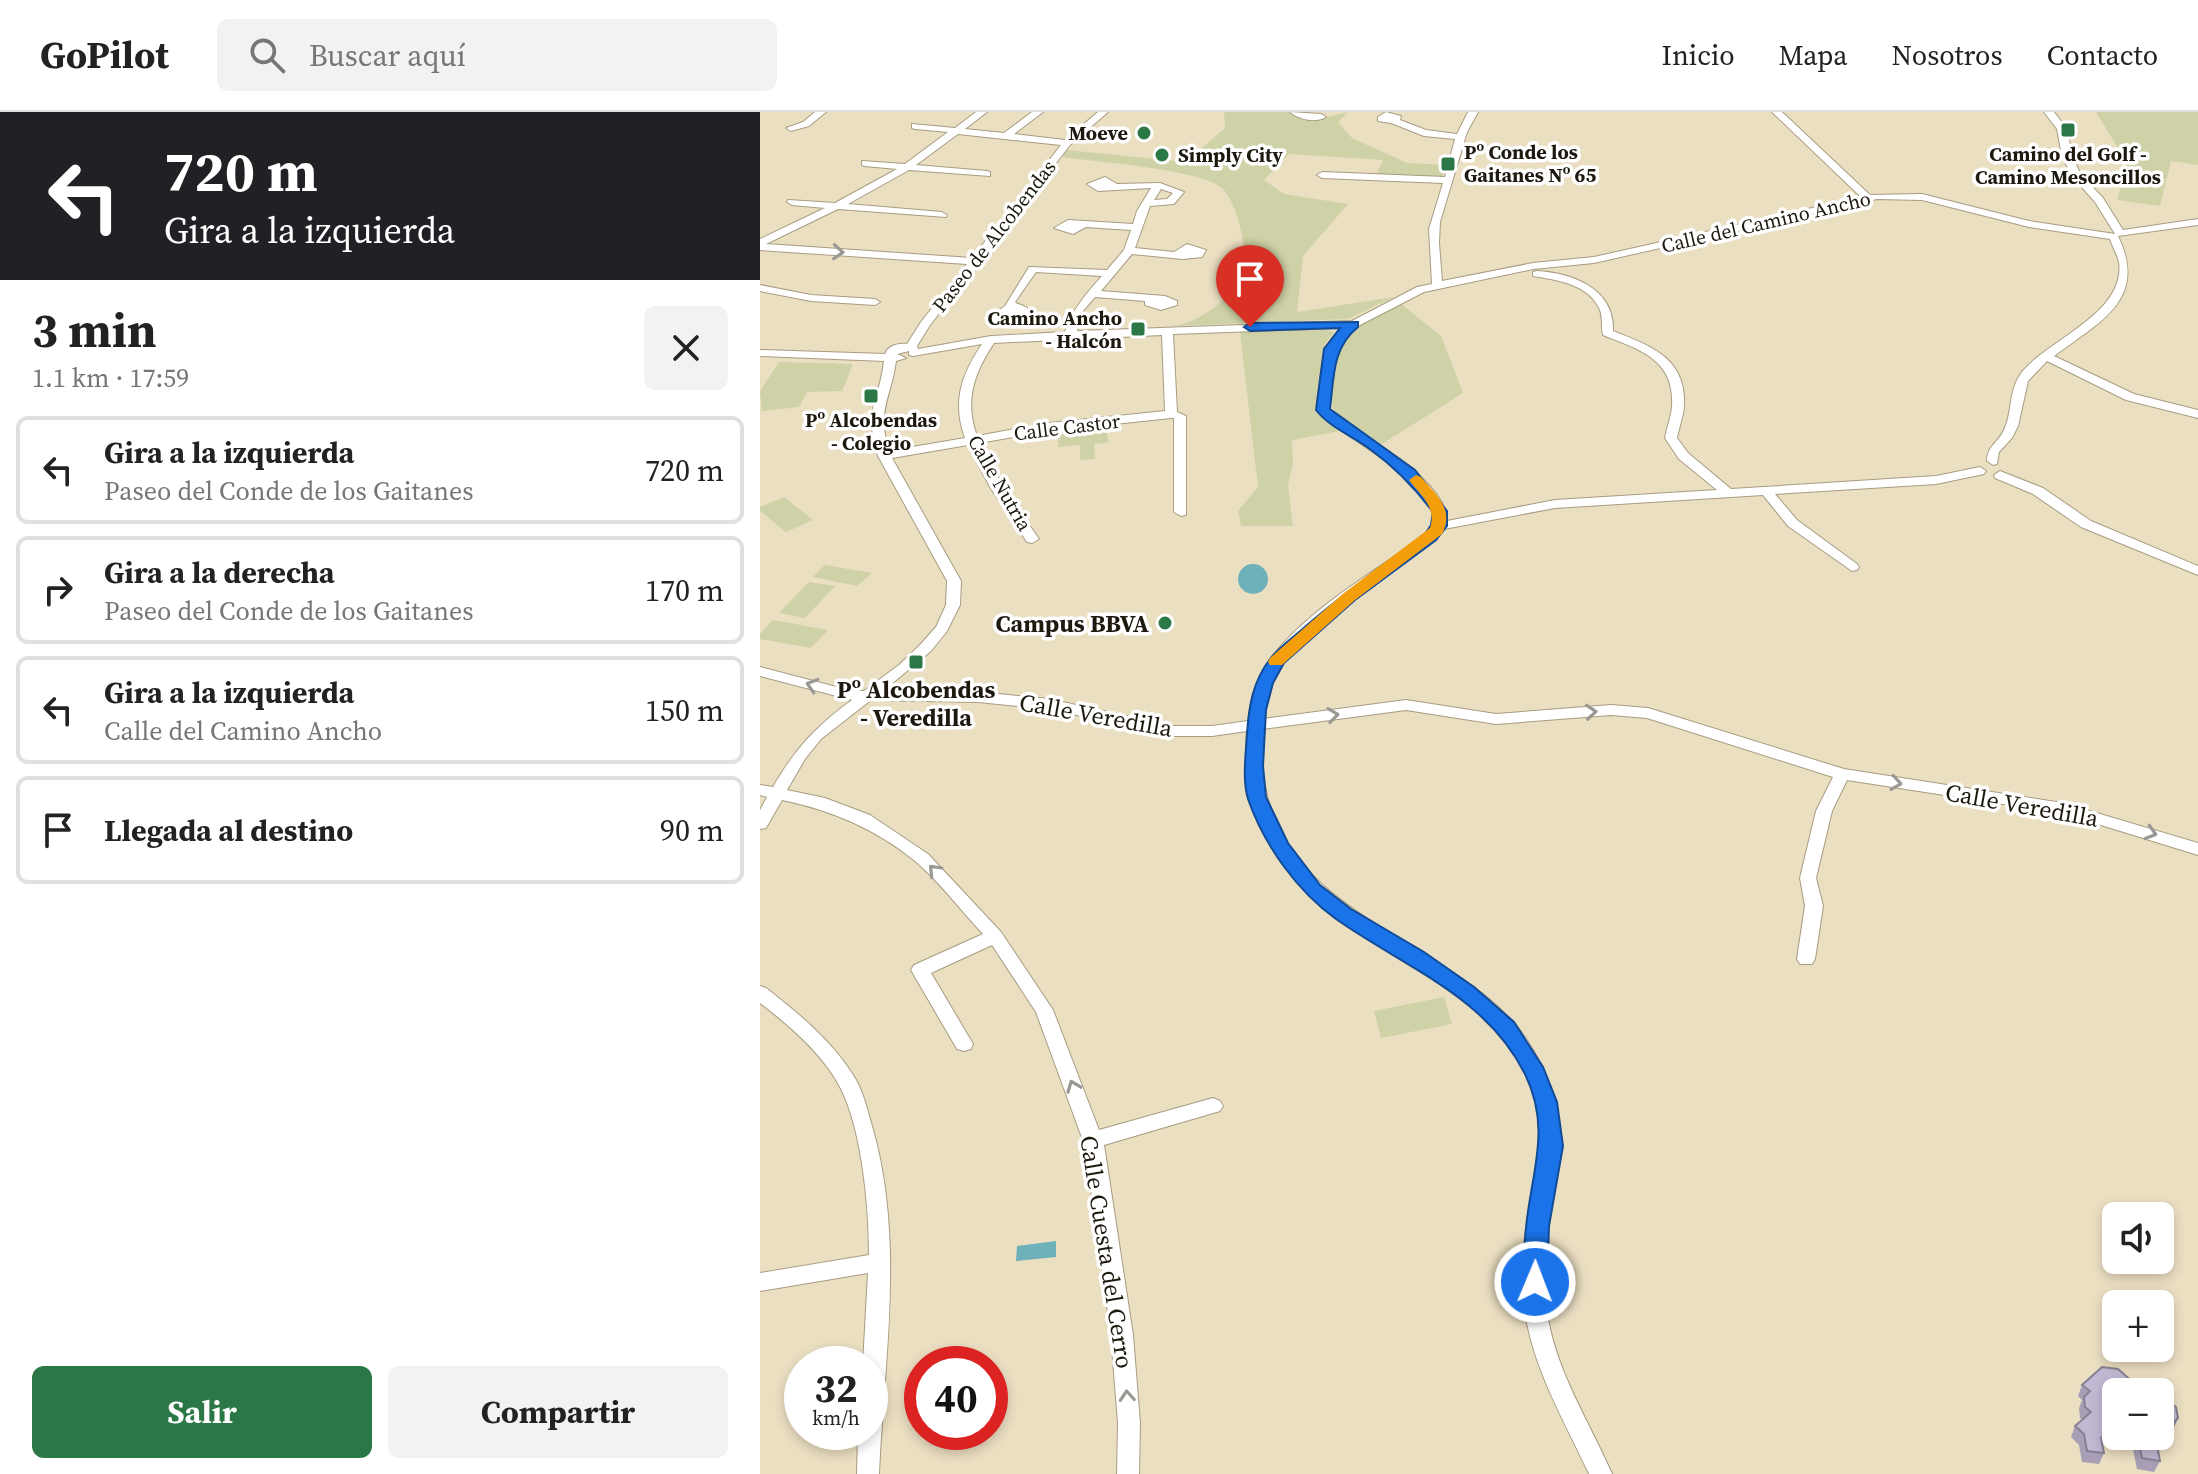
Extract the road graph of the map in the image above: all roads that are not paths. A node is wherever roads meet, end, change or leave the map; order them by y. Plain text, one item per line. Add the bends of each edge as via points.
1 (821, 112) edge
2 (982, 112) edge
3 (1038, 112) edge
4 (1103, 112) edge
5 (1295, 112) edge
6 (1473, 112) edge
7 (1777, 112) edge
8 (2049, 112) edge
9 (1321, 117) dead end
10 (1394, 121) dead end
11 (915, 126) dead end
12 (791, 128) dead end
13 (956, 130) junction
14 (1007, 135) junction
15 (1459, 137) junction
16 (1067, 143) junction
17 (865, 163) dead end
18 (905, 168) junction
19 (987, 174) dead end
20 (1322, 175) dead end
21 (1449, 180) junction
22 (1113, 185) dead end
23 (1157, 187) junction
24 (1868, 198) junction
25 (792, 202) dead end
26 (1148, 203) junction
27 (837, 207) junction
28 (942, 215) dead end
29 (2198, 222) edge
30 (1081, 224) dead end
31 (1136, 227) junction
32 (2118, 235) junction
33 (760, 245) edge
34 (1129, 251) junction
35 (1179, 253) dead end
36 (974, 261) junction
37 (1111, 273) junction
38 (1475, 277) junction
39 (1441, 280) junction
40 (760, 288) edge
41 (1090, 293) junction
42 (1153, 298) dead end
43 (875, 302) dead end
44 (1010, 307) dead end
45 (1350, 327) junction
46 (1167, 330) junction
47 (1070, 334) junction
48 (991, 339) junction
49 (972, 342) junction
50 (907, 347) junction
51 (760, 353) edge
52 (2047, 357) junction
53 (1171, 414) junction
54 (2198, 414) edge
55 (968, 442) junction
56 (886, 458) junction
57 (1982, 468) junction
58 (1766, 489) junction
59 (1726, 491) junction
60 (1181, 512) dead end
61 (1440, 521) junction
62 (1032, 539) dead end
63 (1852, 567) dead end
64 (2198, 571) edge
65 (760, 671) edge
66 (865, 695) junction
67 (1256, 725) junction
68 (1842, 774) junction
69 (769, 792) edge
70 (760, 824) edge
71 (2198, 849) edge
72 (995, 936) junction
73 (1806, 959) dead end
74 (760, 993) edge
75 (964, 1044) dead end
76 (1213, 1106) dead end
77 (1093, 1140) junction
78 (878, 1262) junction
79 (760, 1282) edge
80 (868, 1474) edge
81 (1128, 1474) edge
82 (1601, 1474) edge

1 - 12 street
2 - 13 street
3 - 14 street
4 - 16 street, Paseo de Alcobendas
5 - 9 street
6 - 15 street
7 - 24 street
8 - 32 street via 2062,129 2077,176 2099,200
10 - 15 street via 1424,133
11 - 13 street
13 - 14 street
13 - 18 street
14 - 16 street
15 - 21 street
16 - 36 street, Paseo de Alcobendas
17 - 18 street
18 - 19 street
18 - 27 street
20 - 21 street
21 - 39 street via 1434,229
22 - 23 street
23 - 26 street
23 - 26 street via 1179,194 1170,202
24 - 32 street, Calle del Camino Ancho via 1922,197 2016,222
24 - 38 street, Calle del Camino Ancho via 1594,260
25 - 27 street
26 - 31 street
27 - 28 street
27 - 33 street
29 - 32 street, Calle del Camino Ancho
30 - 31 street
31 - 34 street
32 - 52 street via 2124,266 2114,300
33 -> 36 street
34 - 35 street
34 - 37 street
36 - 50 street, Paseo de Alcobendas
37 - 41 street
37 - 44 street via 1033,269
38 - 39 street, Calle del Camino Ancho
38 - 59 street via 1540,274 1581,285 1596,295 1606,309 1607,333 1658,354 1670,365 1678,395 1671,438 1683,456
39 - 45 street, Calle del Camino Ancho
40 - 43 street
41 - 42 street
41 - 47 street
45 - 46 street
45 - 61 street via 1331,349 1323,410 1410,473 1435,501
46 - 47 street
46 - 53 street
47 - 48 street
48 - 49 street
48 - 55 street, Calle Nutria via 965,387
49 - 50 street
49 - 50 street
50 - 51 street via 837,357
50 - 56 street, Paseo de Alcobendas via 882,385 875,414
52 - 54 street via 2130,397
52 - 57 street via 2020,383 2011,431
53 - 55 street, Calle Castor
53 - 60 street via 1180,416
55 - 56 street, Calle Castor
55 - 62 street, Calle Nutria
56 - 66 street, Paseo de Alcobendas via 950,570 956,593 950,616 934,640
57 - 58 street via 1941,480
57 - 64 street via 2038,491 2086,524
58 - 59 street
58 - 63 street via 1784,517
59 - 61 street via 1555,504
61 - 67 street via 1430,537 1349,596 1277,660 1264,683
66 -> 65 street, Calle Veredilla
66 - 67 street, Calle Veredilla via 1049,704 1172,731
66 - 69 street, Paseo de Alcobendas via 813,739
67 -> 68 street, Calle Veredilla via 1406,705 1496,719 1632,711 1672,718
67 - 82 street via 1257,797 1294,868 1344,914 1467,992 1507,1027 1535,1072 1546,1102 1551,1146 1535,1251 1536,1314 1555,1374
68 -> 71 street, Calle Veredilla via 2063,808
68 - 73 street via 1824,811 1808,878 1814,906
69 - 70 street, Paseo de Alcobendas
72 -> 69 street, Calle Cuesta del Cerro via 922,858 888,832 835,807
72 - 75 street via 920,970
77 -> 72 street, Calle Cuesta del Cerro via 1044,1010
74 - 78 street via 804,1031 847,1082 875,1182
76 - 77 street
81 -> 77 street, Calle Cuesta del Cerro via 1122,1335
78 - 79 street
78 - 80 street

